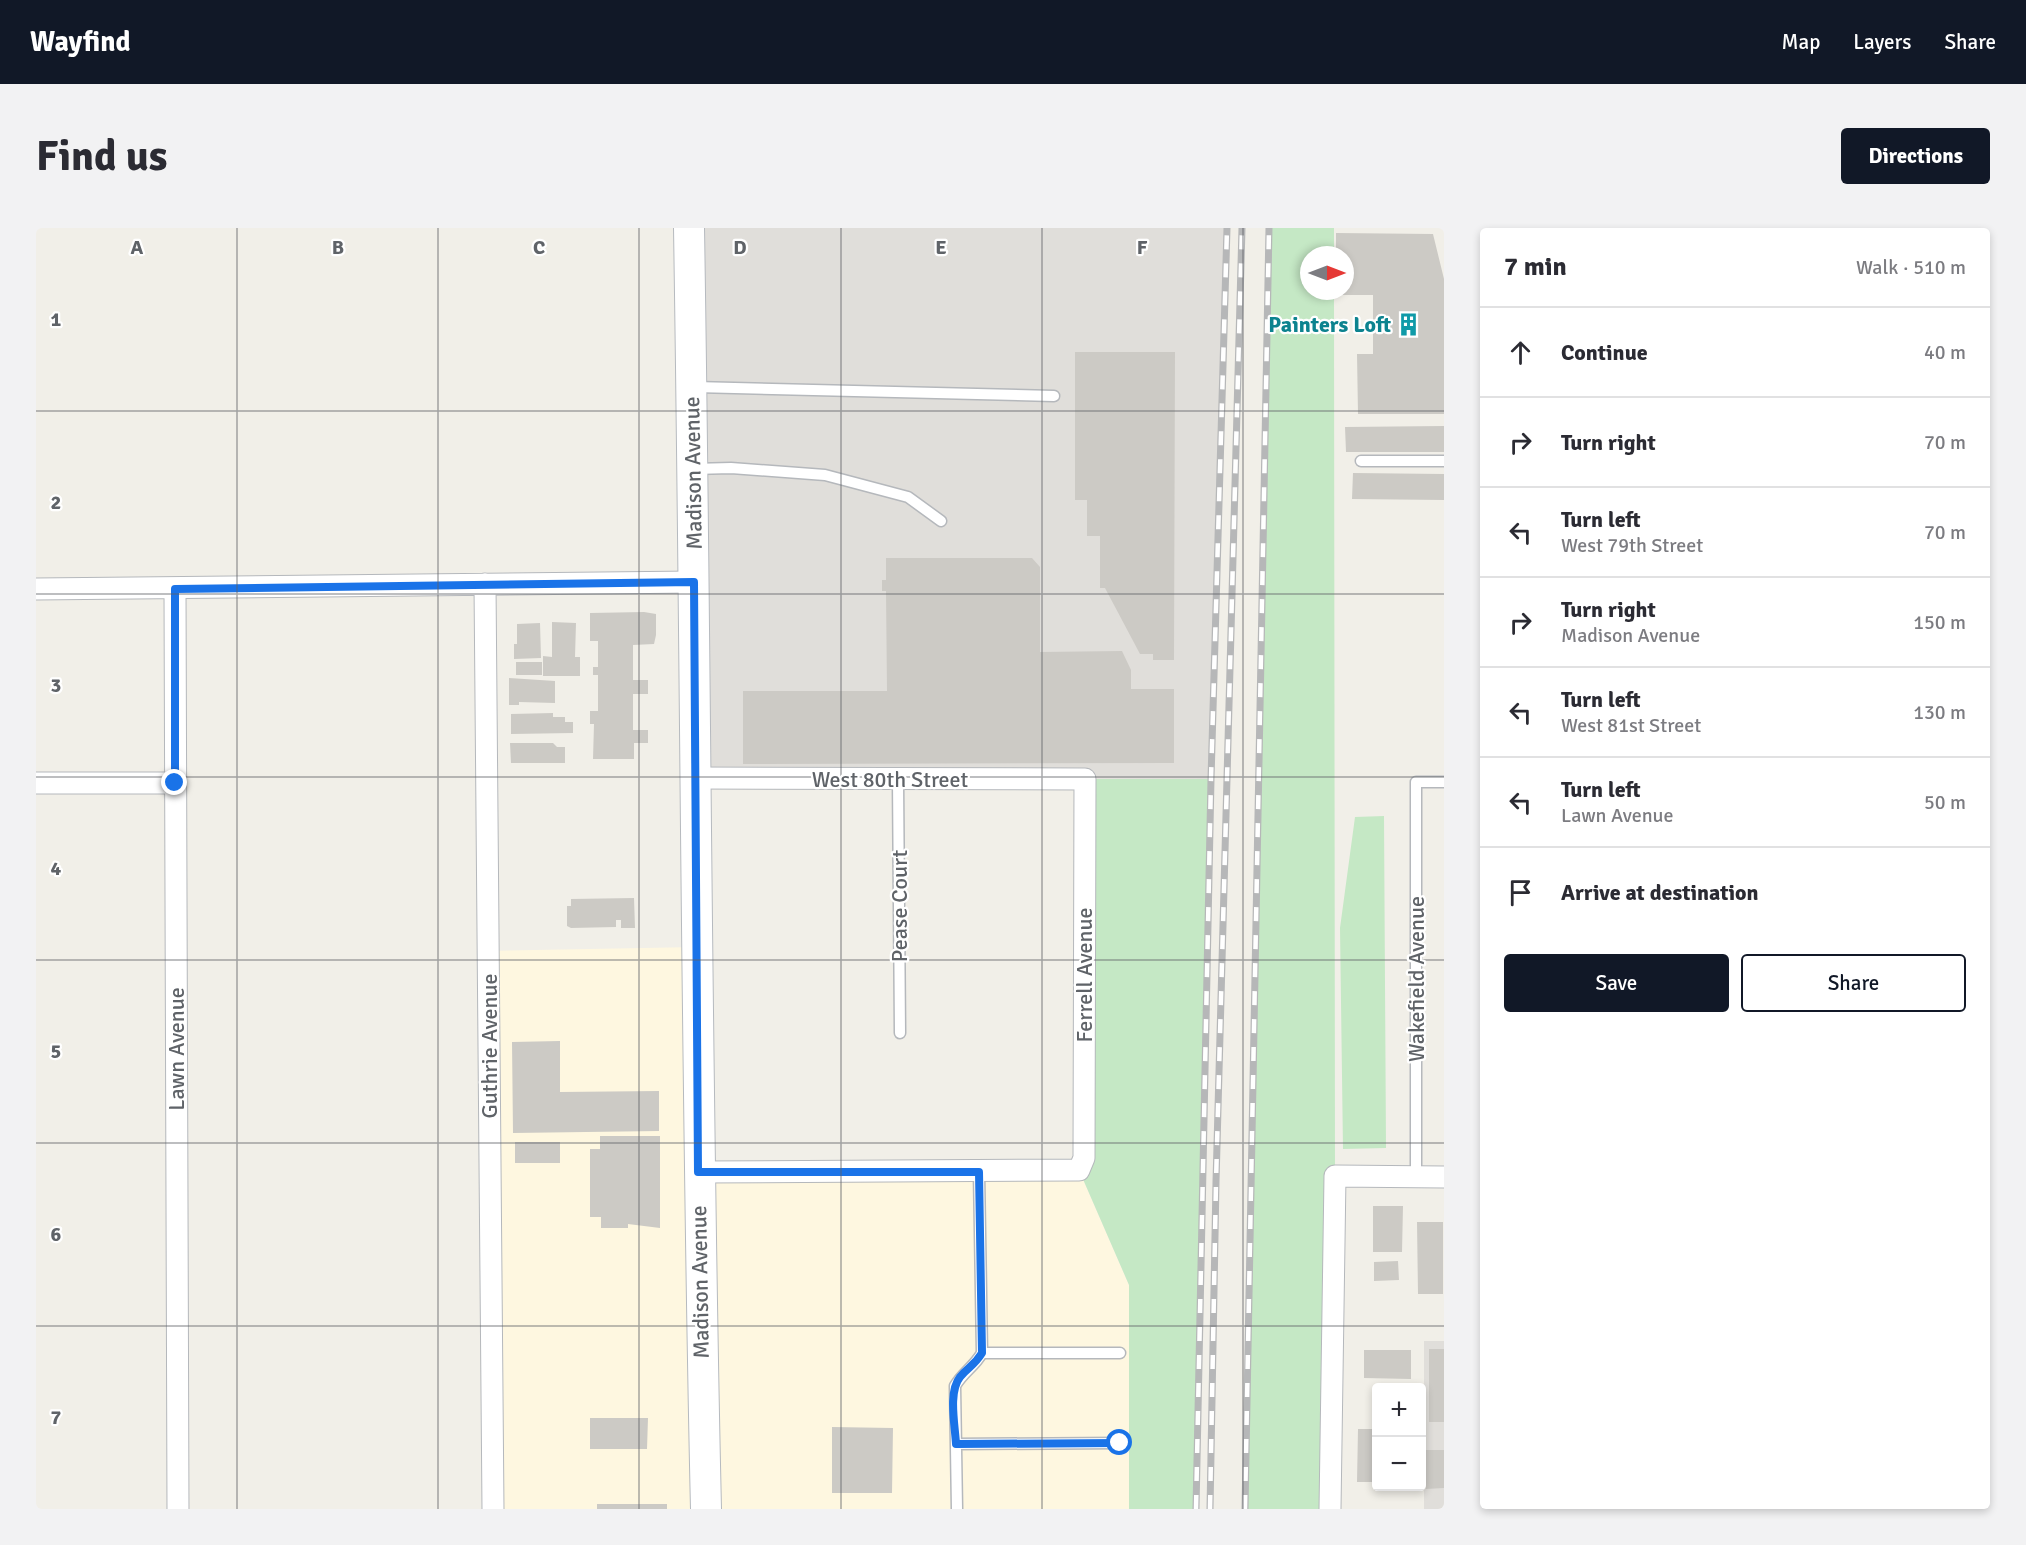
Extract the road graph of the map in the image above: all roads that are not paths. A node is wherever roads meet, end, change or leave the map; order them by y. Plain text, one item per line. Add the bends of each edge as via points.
1 (689, 228) edge
2 (691, 387) junction
3 (1054, 396) dead end
4 (1361, 461) dead end
5 (1444, 461) edge
6 (693, 469) junction
7 (941, 521) dead end
8 (694, 582) junction
9 (485, 584) junction
10 (175, 589) junction
11 (36, 590) edge
12 (695, 778) junction
13 (1085, 779) joint
14 (898, 780) junction
15 (1444, 782) edge
16 (36, 783) edge
17 (175, 783) junction
18 (900, 1033) dead end
19 (698, 1172) junction
20 (979, 1172) junction
21 (1416, 1176) junction
22 (1444, 1177) edge
23 (982, 1353) junction
24 (1120, 1353) dead end
25 (1120, 1443) dead end
26 (956, 1444) junction
27 (178, 1509) edge
28 (493, 1509) edge
29 (706, 1509) edge
30 (957, 1509) edge
31 (1330, 1509) edge

1 - 2 street, Madison Avenue
2 - 3 lane
2 - 6 street, Madison Avenue
4 - 5 lane
6 - 7 lane via 825,475 908,497
6 - 8 street, Madison Avenue
8 - 9 street
8 - 12 street, Madison Avenue
9 - 10 street
9 - 28 street, Guthrie Avenue
10 - 11 street
10 - 17 street, Lawn Avenue
12 - 14 street, West 80th Street
12 - 19 street, Madison Avenue
13 - 14 street, West 80th Street
13 - 20 street, Ferrell Avenue via 1084,1158 1079,1170
14 - 18 lane, Pease Court
15 - 21 lane, Wakefield Avenue via 1416,782
16 - 17 street
17 - 27 street, Lawn Avenue
19 - 20 street
19 - 29 street, Madison Avenue
20 - 23 lane
21 - 22 street
21 - 31 street via 1335,1176
23 - 24 lane
23 - 26 lane via 955,1386
25 - 26 lane
26 - 30 lane

